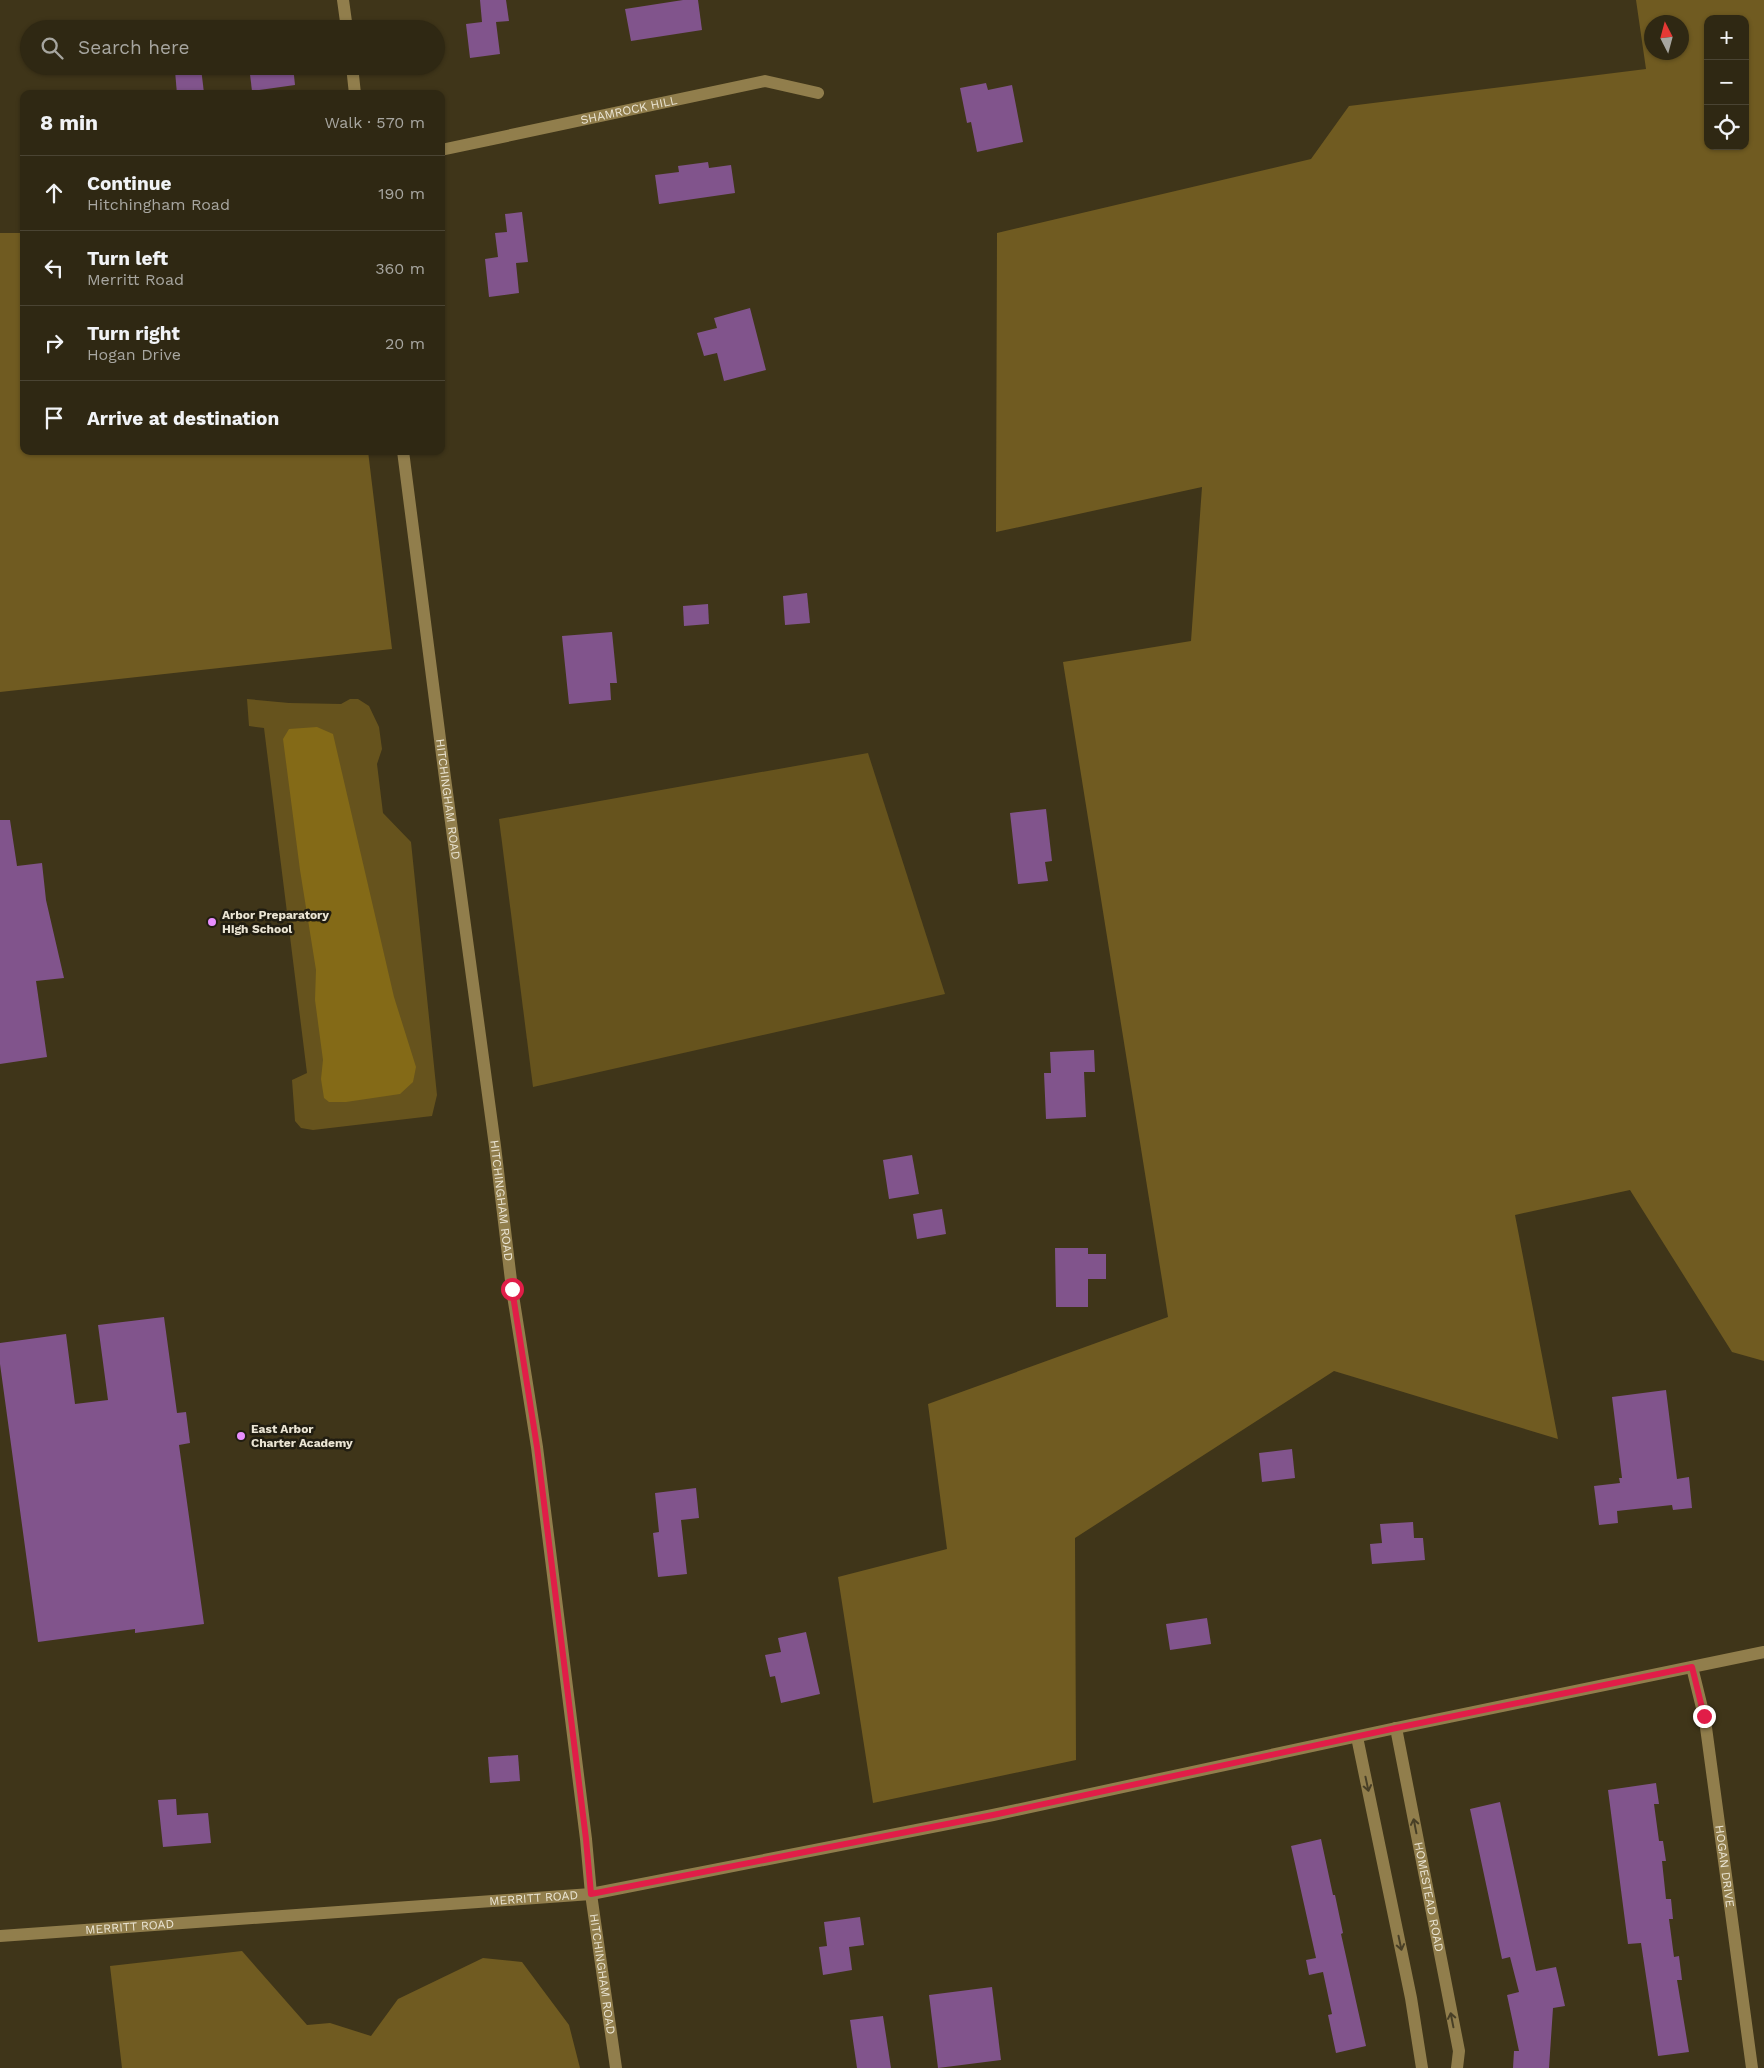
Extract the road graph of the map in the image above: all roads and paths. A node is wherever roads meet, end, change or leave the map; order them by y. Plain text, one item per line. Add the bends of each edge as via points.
1 (343, 0) edge
2 (346, 20) edge
3 (353, 75) edge
4 (355, 90) edge
5 (818, 93) dead end
6 (445, 149) edge
7 (404, 455) edge
8 (1764, 1652) edge
9 (1692, 1667) junction
10 (1396, 1728) junction
11 (1357, 1737) junction
12 (591, 1894) junction
13 (0, 1936) edge
14 (616, 2068) edge
15 (1422, 2068) edge
16 (1457, 2068) edge
17 (1752, 2068) edge

1 - 2 street
3 - 4 street
5 - 6 street, SHAMROCK HILL via 765,81
7 - 12 street, HITCHINGHAM ROAD via 512,1289 537,1447
8 - 9 street, MERRITT ROAD
9 - 10 street, MERRITT ROAD
9 - 17 street, HOGAN DRIVE via 1705,1720
10 - 11 street, MERRITT ROAD
16 -> 10 street, HOMESTEAD ROAD via 1458,2051
11 - 12 street, MERRITT ROAD via 993,1815
11 -> 15 street via 1411,1998
12 - 13 street, MERRITT ROAD
12 - 14 street, HITCHINGHAM ROAD

